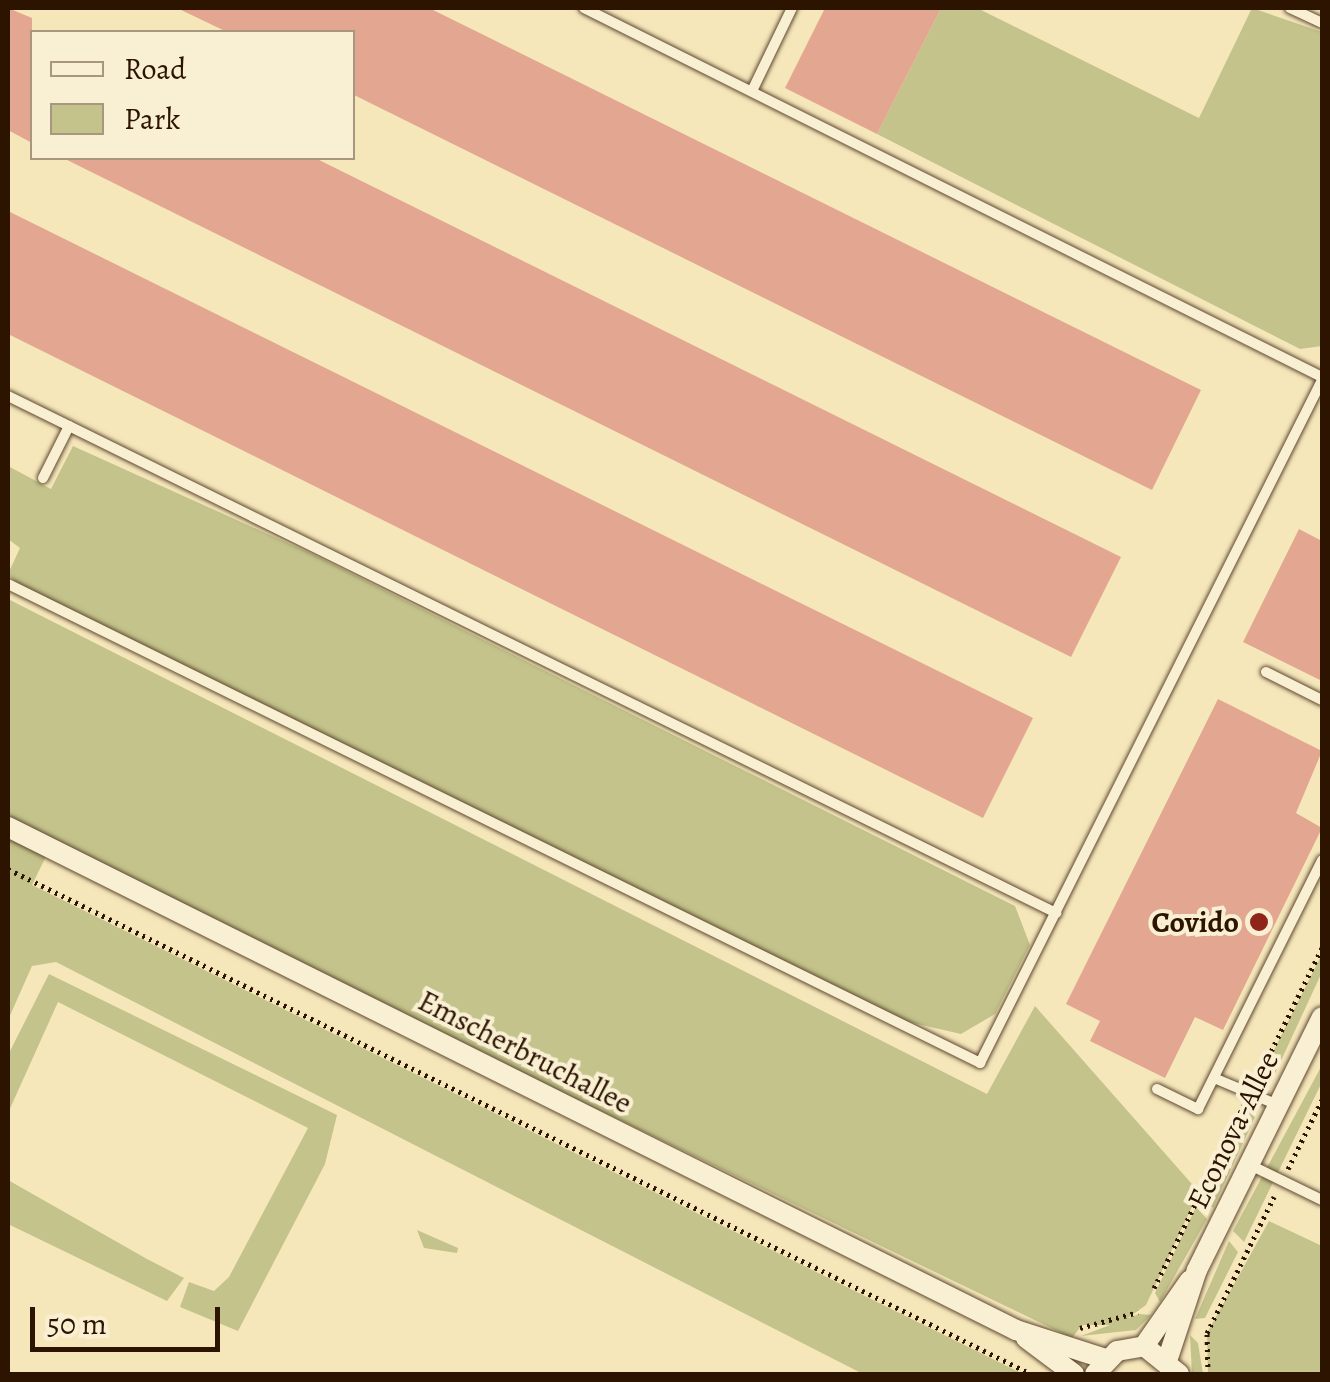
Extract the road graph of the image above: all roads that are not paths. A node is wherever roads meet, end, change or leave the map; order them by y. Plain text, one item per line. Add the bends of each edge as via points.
1 (584, 8) edge
2 (792, 8) edge
3 (1290, 8) edge
4 (1322, 23) edge
5 (752, 91) junction
6 (1322, 378) edge
7 (8, 396) edge
8 (68, 426) junction
9 (42, 478) dead end
10 (8, 584) edge
11 (1266, 672) dead end
12 (1322, 700) edge
13 (8, 827) edge
14 (1322, 860) edge
15 (1056, 913) junction
16 (1322, 1016) edge
17 (1214, 1078) junction
18 (1158, 1089) dead end
19 (1278, 1106) junction
20 (1250, 1165) junction
21 (1322, 1200) edge
22 (1197, 1270) junction
23 (1016, 1330) junction
24 (1144, 1346) junction
25 (1173, 1366) edge
26 (1100, 1367) edge
27 (1074, 1374) edge

1 - 5 lane
2 - 5 lane
3 - 4 lane
5 - 6 lane
6 - 15 lane
7 - 8 lane
8 - 9 lane
8 - 15 lane
10 - 15 lane via 980,1063
11 - 12 lane
13 - 23 street, Emscherbruchallee
14 - 17 lane
16 - 19 street, Econova-Allee
17 - 18 lane via 1198,1109
17 - 19 lane
19 - 20 street, Econova-Allee
20 - 21 lane
20 - 22 street, Econova-Allee
22 - 24 street, Econova-Allee
22 - 25 street, Econova-Allee
23 - 26 street, Emscherbruchallee
23 - 27 street, Emscherbruchallee
24 - 25 street
24 - 26 street

